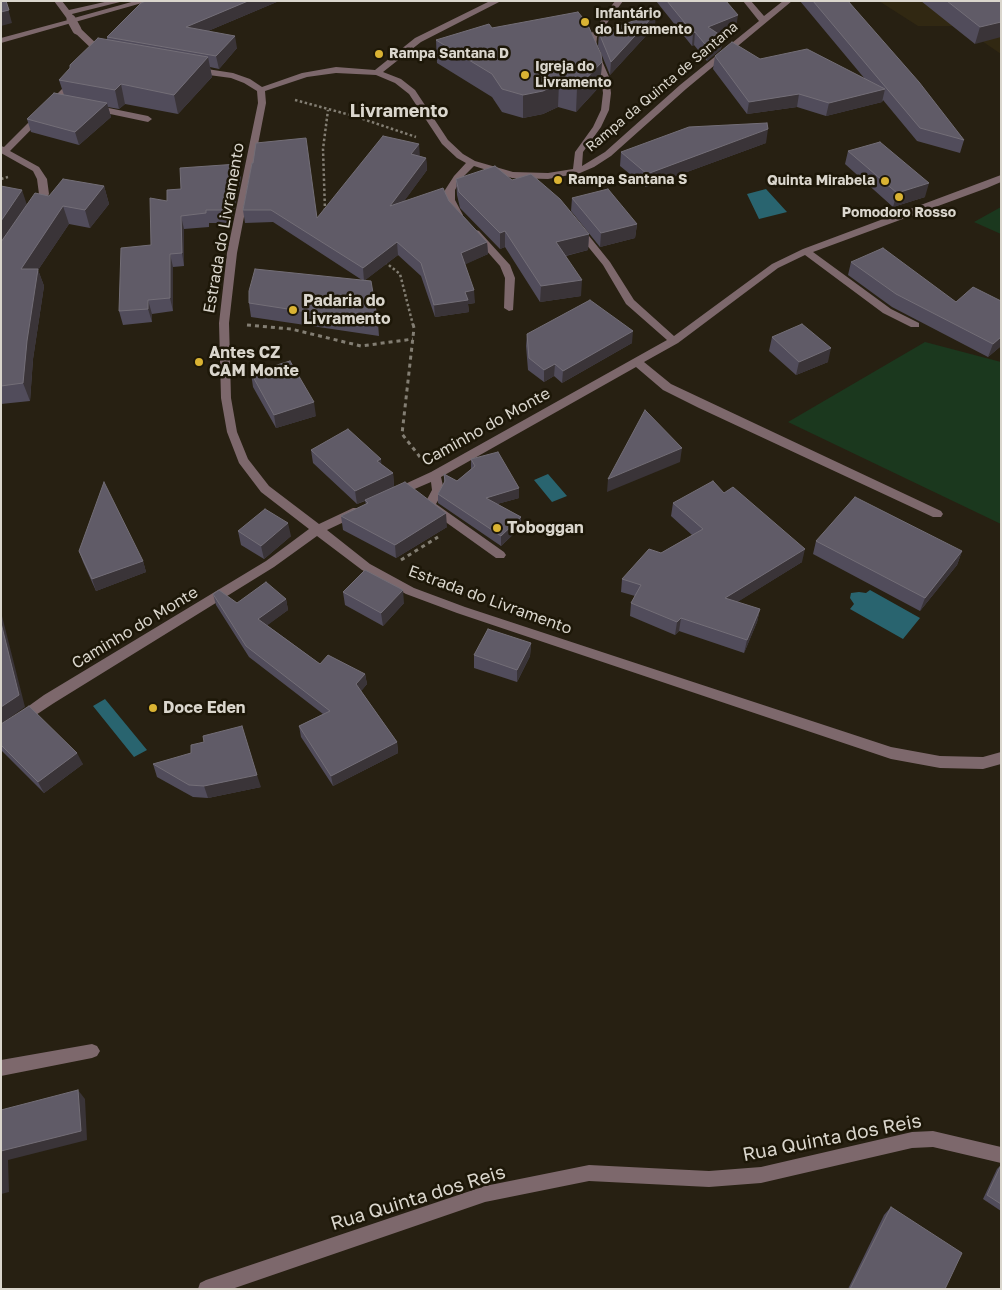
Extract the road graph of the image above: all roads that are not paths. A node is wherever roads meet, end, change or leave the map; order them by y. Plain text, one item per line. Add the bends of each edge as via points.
1 (58, 1) edge
2 (144, 1) edge
3 (497, 1) edge
4 (619, 1) edge
5 (747, 1) edge
6 (788, 1) edge
7 (133, 5) junction
8 (69, 16) junction
9 (763, 20) junction
10 (79, 25) junction
11 (1, 41) edge
12 (115, 55) edge
13 (187, 69) edge
14 (377, 73) junction
15 (70, 86) edge
16 (261, 90) junction
17 (83, 106) edge
18 (148, 119) dead end
19 (3, 150) edge
20 (472, 163) junction
21 (577, 171) junction
22 (1001, 178) edge
23 (29, 219) edge
24 (573, 222) edge
25 (806, 251) junction
26 (509, 308) dead end
27 (915, 326) dead end
28 (674, 341) junction
29 (636, 361) junction
30 (434, 475) junction
31 (389, 496) edge
32 (371, 504) edge
33 (938, 514) dead end
34 (317, 530) junction
35 (500, 555) dead end
36 (1, 733) edge
37 (1001, 758) edge
38 (92, 1051) dead end
39 (1, 1068) edge
40 (1001, 1155) edge
41 (206, 1289) edge

1 - 8 street
2 - 7 street
3 - 14 street via 418,40
4 - 21 street via 593,37 592,47 605,77 605,110 579,152
5 - 9 street
6 - 9 street, Rampa da Quinta de Santana
7 - 8 street via 110,2
7 - 10 street
8 - 10 street, bridge
9 - 21 street, Rampa da Quinta de Santana via 608,154
10 - 11 street
10 - 12 street via 97,49
13 - 16 street via 233,76
14 - 16 street, Rampa da Quinta de Santana via 336,70
14 - 20 street, Rampa da Quinta de Santana via 398,81 412,92 445,142
15 - 19 street via 60,102
16 - 34 street, Estrada do Livramento via 262,103 232,253 224,323 226,398 232,432 243,460 266,489
17 - 18 street
19 - 23 street via 36,169 42,179 44,194
20 - 21 street, Rampa da Quinta de Santana via 489,170 538,180
20 - 26 street via 457,178 450,190 450,200 454,210 504,265 510,278
22 - 25 street, Caminho do Monte
24 - 28 street via 607,264 630,302
25 - 27 street via 887,311
25 - 28 street, Caminho do Monte via 775,266
28 - 29 street, Caminho do Monte
29 - 30 street, Caminho do Monte
29 - 33 street via 667,387
30 - 31 street, Caminho do Monte
30 - 35 street via 438,490 430,505
32 - 34 street, Caminho do Monte
34 - 36 street, Caminho do Monte via 270,564 49,699
34 - 37 street, Estrada do Livramento via 366,567 410,591 891,754 940,762 983,763
38 - 39 street
40 - 41 street, Rua Quinta dos Reis via 933,1139 912,1140 761,1175 709,1179 589,1173 485,1194

